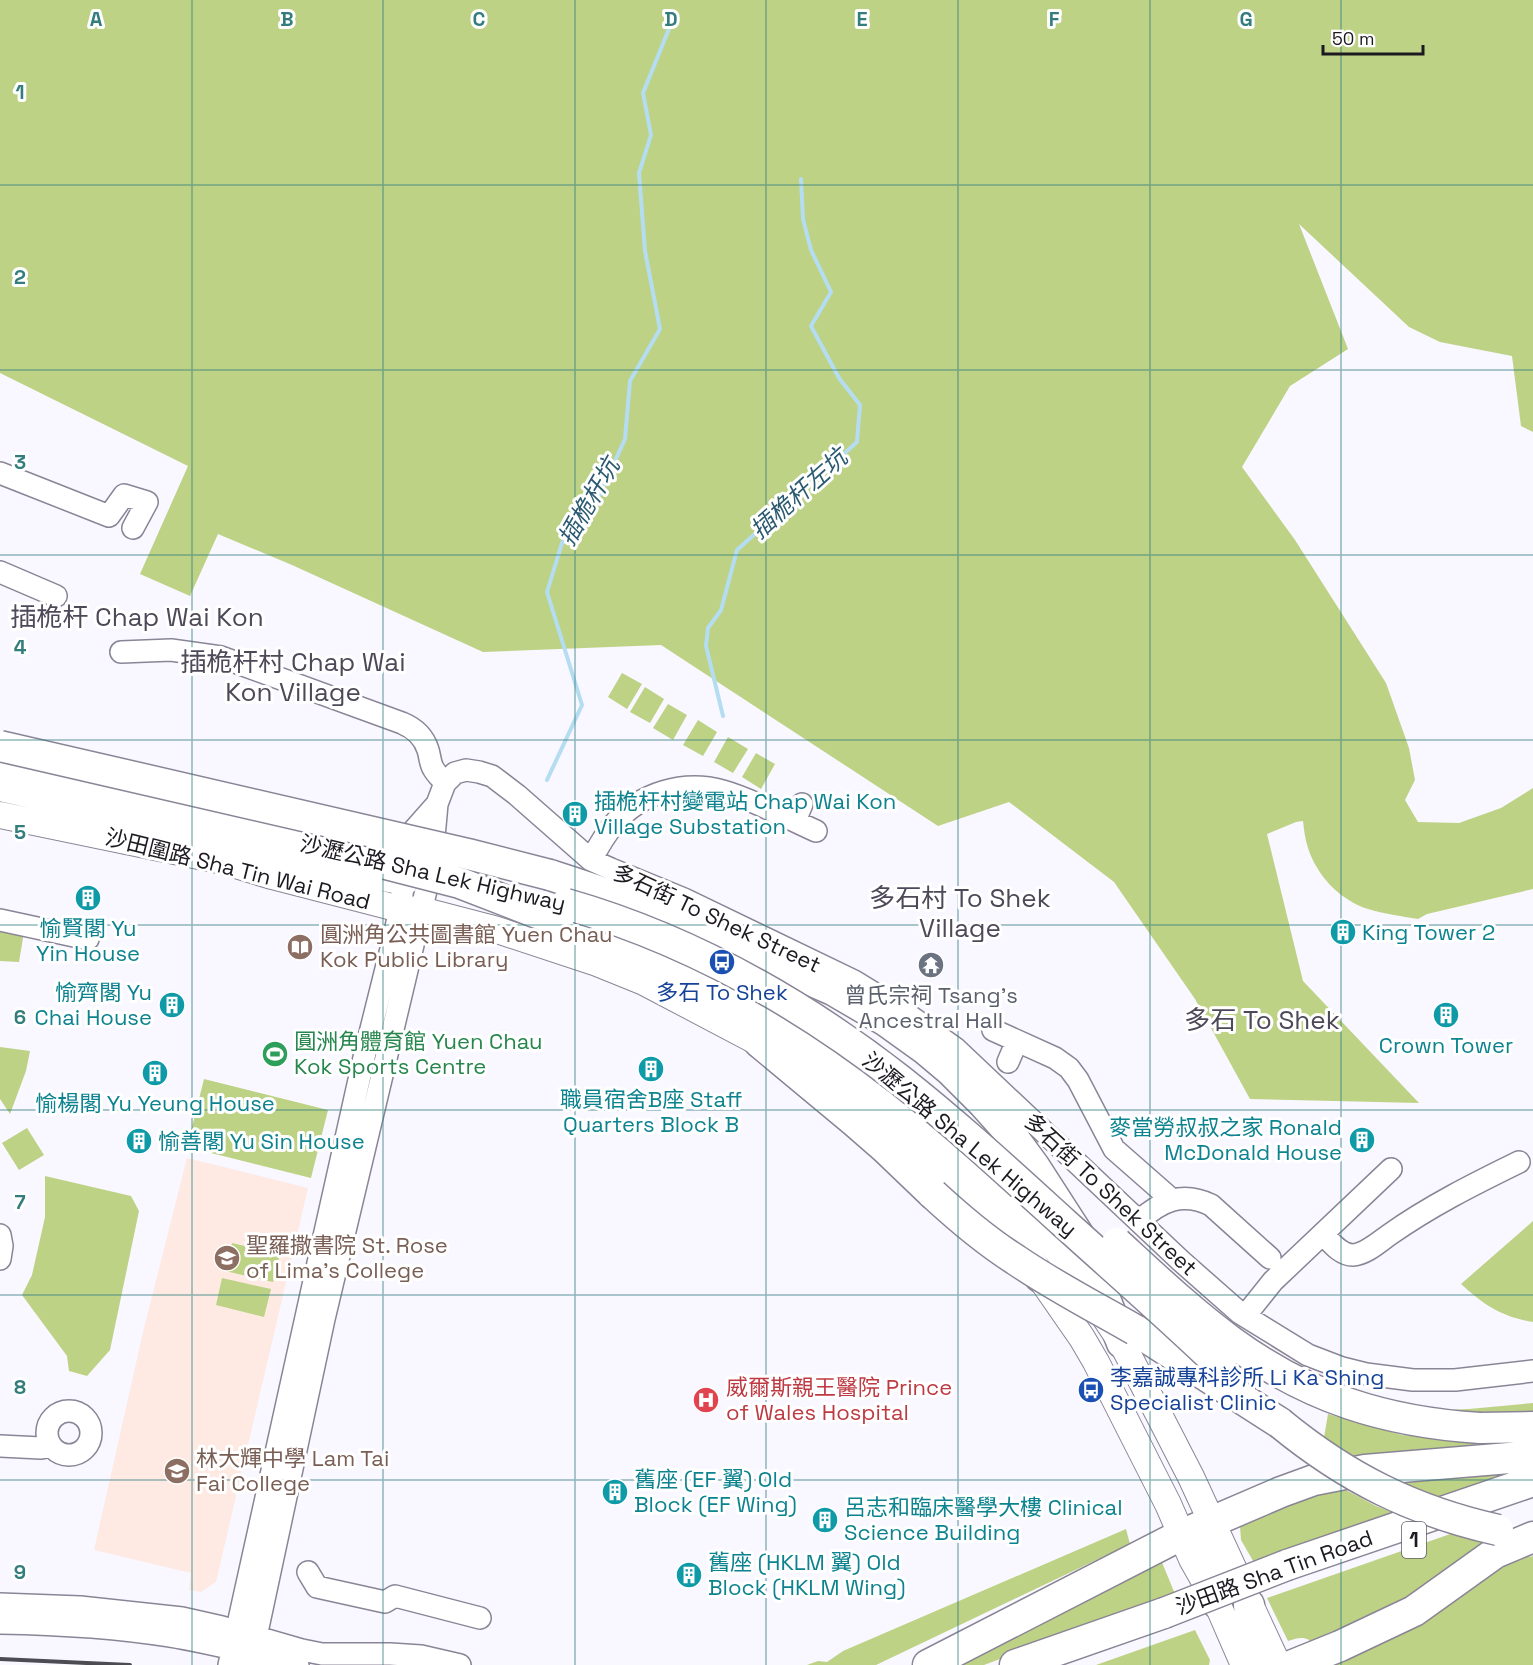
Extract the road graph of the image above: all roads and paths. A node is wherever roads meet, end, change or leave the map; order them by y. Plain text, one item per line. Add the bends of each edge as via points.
1 (0, 473) edge
2 (134, 528) dead end
3 (0, 572) edge
4 (56, 596) dead end
5 (121, 652) dead end
6 (0, 746) edge
7 (0, 768) edge
8 (445, 783) junction
9 (0, 788) edge
10 (437, 804) junction
11 (0, 815) edge
12 (816, 831) dead end
13 (591, 860) junction
14 (403, 882) junction
15 (428, 882) junction
16 (460, 883) junction
17 (410, 909) junction
18 (0, 920) edge
19 (88, 939) dead end
20 (764, 960) junction
21 (993, 1030) dead end
22 (1017, 1041) junction
23 (759, 1042) junction
24 (1008, 1062) dead end
25 (1519, 1162) dead end
26 (1391, 1169) dead end
27 (1171, 1199) junction
28 (1139, 1221) junction
29 (1323, 1234) junction
30 (0, 1235) edge
31 (1270, 1258) dead end
32 (0, 1259) edge
33 (1040, 1277) junction
34 (1245, 1316) junction
35 (1122, 1343) junction
36 (1533, 1371) edge
37 (1280, 1423) junction
38 (1533, 1427) edge
39 (0, 1446) edge
40 (51, 1446) dead end
41 (1533, 1456) edge
42 (1533, 1481) edge
43 (1533, 1500) edge
44 (1212, 1522) junction
45 (1181, 1535) junction
46 (1533, 1535) edge
47 (308, 1572) dead end
48 (1291, 1573) junction
49 (1217, 1603) junction
50 (0, 1604) edge
51 (1249, 1605) junction
52 (480, 1618) dead end
53 (1168, 1620) junction
54 (0, 1623) edge
55 (243, 1650) edge
56 (298, 1665) edge
57 (460, 1665) edge
58 (928, 1665) edge
59 (1015, 1665) edge
60 (1066, 1665) edge
61 (1244, 1665) edge
62 (1260, 1665) edge
63 (1278, 1665) edge
64 (1293, 1665) edge

1 - 2 street via 109,516 124,495 147,502
3 - 4 street
5 - 8 street via 171,650 221,657 402,723 420,735 435,772
6 - 20 highway, 沙瀝公路 Sha Lek Highway, bridge via 550,875 669,916
7 - 16 highway, 沙瀝公路 Sha Lek Highway, bridge
8 - 10 street
8 - 13 street, 多石街 To Shek Street via 455,773 466,770 492,776
9 - 14 main road, 沙田圍路 Sha Tin Wai Road via 230,838
10 - 14 street via 414,830
10 - 15 street
11 - 17 main road, 沙田圍路 Sha Tin Wai Road via 223,861
12 - 13 street via 799,812 722,790 670,789 644,799 622,815
13 - 28 street, 多石街 To Shek Street via 684,899 854,981 903,1011 955,1048
14 - 15 main road, 沙田圍路 Sha Tin Wai Road
14 - 17 street
15 - 17 street
15 - 35 main road, 沙田圍路 Sha Tin Wai Road via 588,925 642,945 758,999 861,1062 933,1119 1007,1190 1047,1237
16 - 33 highway, bridge via 656,964 844,1071 912,1124 977,1186
16 - 37 highway, 沙瀝公路 Sha Lek Highway, bridge via 566,904 636,927 753,982 821,1023 901,1081 988,1155
17 - 23 main road, 沙田圍路 Sha Tin Wai Road via 504,932 597,963 644,982
17 - 55 street via 324,1319
18 - 19 street
20 - 35 highway via 832,990 886,1021 950,1070 1009,1132 1092,1256
20 - 38 highway, 沙瀝公路 Sha Lek Highway, bridge via 912,1064 1187,1306 1272,1368 1332,1398 1405,1419 1455,1426
21 - 22 street
22 - 24 street
22 - 27 street via 1069,1068 1114,1149
23 - 33 main road, 沙田圍路 Sha Tin Wai Road via 817,1075 898,1136
23 - 37 highway, bridge via 971,1227 1016,1260 1146,1335
25 - 29 street via 1420,1214 1360,1253 1343,1252
26 - 29 street
27 - 28 street
27 - 31 street via 1190,1198 1211,1205
28 - 34 street, 多石街 To Shek Street
29 - 34 street via 1273,1281
30 - 32 street
33 - 45 main road, 沙田圍路 Sha Tin Wai Road via 1096,1362
34 - 36 street, 多石街 To Shek Street via 1308,1355 1342,1368 1391,1378 1455,1380
35 - 44 main road, 沙田圍路 Sha Tin Wai Road
37 - 46 highway, 沙瀝公路 Sha Lek Highway, bridge via 1342,1469 1409,1503 1461,1521
39 - 40 street
41 - 44 highway via 1335,1475 1281,1492
42 - 48 highway, 沙田路 Sha Tin Road / 1
43 - 48 highway, 沙田路 Sha Tin Road / 1
44 - 45 highway
44 - 49 highway via 1206,1539 1221,1578
44 - 51 main road, 沙田圍路 Sha Tin Wai Road
45 - 49 main road, 沙田圍路 Sha Tin Wai Road
45 - 58 highway
46 - 64 highway via 1495,1553 1414,1611
47 - 52 street via 317,1587 385,1602 395,1596
48 - 53 highway, 沙田路 Sha Tin Road / 1, bridge
49 - 61 main road, 沙田圍路 Sha Tin Wai Road
50 - 55 street via 182,1618 222,1627
51 - 62 highway
51 - 63 main road, 沙田圍路 Sha Tin Wai Road
53 - 59 highway, 沙田路 Sha Tin Road / 1
53 - 60 highway, 沙田路 Sha Tin Road / 1
54 - 55 street via 108,1628
55 - 56 street
55 - 57 street via 421,1656

